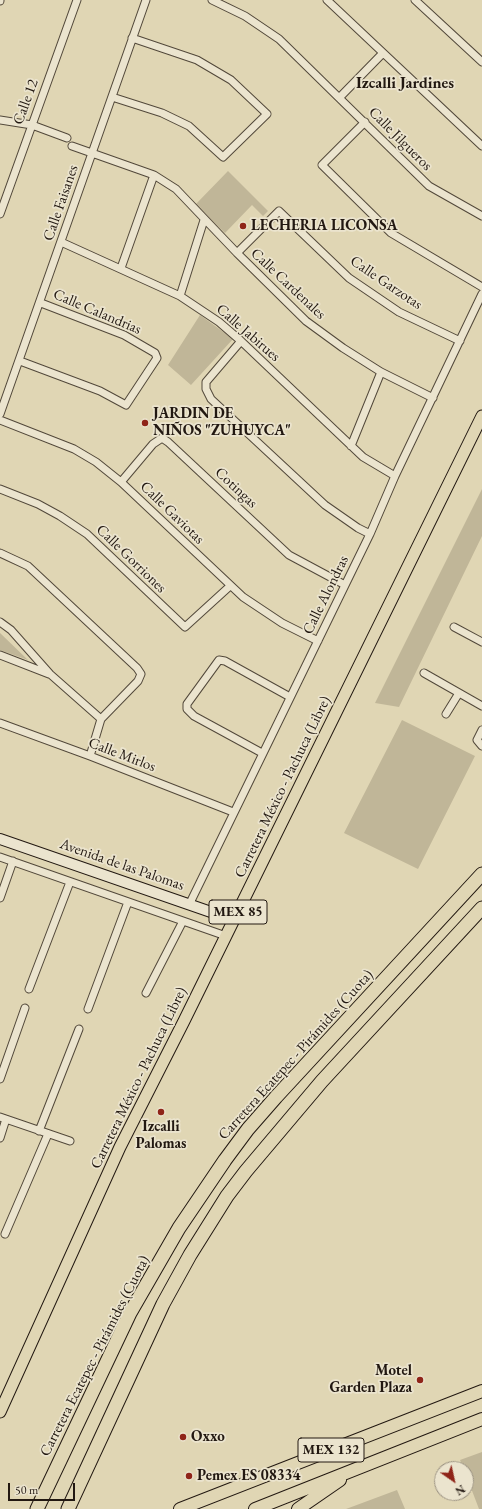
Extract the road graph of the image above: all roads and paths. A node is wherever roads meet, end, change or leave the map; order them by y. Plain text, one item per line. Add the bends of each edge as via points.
1 (77, 0) edge
2 (146, 0) edge
3 (212, 0) edge
4 (327, 0) edge
5 (415, 0) edge
6 (132, 38) junction
7 (383, 53) junction
8 (482, 62) edge
9 (112, 96) junction
10 (340, 97) junction
11 (0, 120) edge
12 (365, 122) junction
13 (32, 125) junction
14 (67, 138) dead end
15 (72, 146) dead end
16 (482, 146) edge
17 (91, 153) junction
18 (154, 175) junction
19 (0, 214) edge
20 (482, 216) edge
21 (204, 220) junction
22 (62, 242) junction
23 (237, 253) junction
24 (121, 268) junction
25 (482, 287) edge
26 (482, 294) edge
27 (180, 296) junction
28 (41, 303) junction
29 (241, 341) junction
30 (460, 341) junction
31 (20, 361) junction
32 (381, 372) junction
33 (432, 398) junction
34 (0, 414) edge
35 (482, 416) edge
36 (0, 420) edge
37 (351, 446) junction
38 (395, 476) junction
39 (120, 482) junction
40 (0, 489) edge
41 (370, 534) junction
42 (0, 553) edge
43 (345, 585) junction
44 (230, 586) junction
45 (0, 622) edge
46 (454, 627) dead end
47 (318, 641) junction
48 (482, 642) edge
49 (0, 655) edge
50 (424, 672) dead end
51 (50, 674) junction
52 (459, 693) junction
53 (290, 697) junction
54 (482, 706) edge
55 (446, 714) dead end
56 (101, 719) junction
57 (0, 723) edge
58 (482, 730) edge
59 (482, 746) edge
60 (262, 753) junction
61 (90, 756) junction
62 (234, 812) junction
63 (0, 839) edge
64 (0, 857) edge
65 (13, 862) junction
66 (482, 874) edge
67 (70, 882) junction
68 (0, 898) edge
69 (128, 902) junction
70 (189, 905) junction
71 (482, 908) edge
72 (234, 920) junction
73 (183, 921) junction
74 (226, 936) junction
75 (29, 989) dead end
76 (146, 993) dead end
77 (25, 1008) dead end
78 (88, 1009) dead end
79 (79, 1029) dead end
80 (0, 1079) edge
81 (3, 1118) edge
82 (39, 1131) junction
83 (48, 1134) junction
84 (0, 1138) edge
85 (70, 1141) dead end
86 (5, 1234) dead end
87 (482, 1391) edge
88 (0, 1412) edge
89 (482, 1419) edge
90 (352, 1471) junction
91 (37, 1509) edge
92 (68, 1509) edge
93 (174, 1509) edge
94 (180, 1509) edge
95 (255, 1509) edge
96 (298, 1509) edge

1 - 13 street, Calle 12
2 - 6 street, Calle Faisanes
3 - 10 street, Calle Jilgueros via 245,16 279,39
4 - 7 street
5 - 8 street
6 - 9 street, Calle Faisanes
6 - 9 street via 197,60 231,80 267,114 223,157 189,126 162,113
7 - 10 street
7 - 16 street
9 - 17 street, Calle Faisanes
10 - 12 street, Calle Jilgueros
11 - 13 street
12 - 20 street, Calle Jilgueros via 429,186
12 - 25 street via 322,165 391,233
13 - 14 street
13 - 19 street, Calle 12
15 - 17 street, Calle Cardenales
17 - 18 street, Calle Cardenales
17 - 22 street, Calle Faisanes
18 - 21 street, Calle Cardenales via 176,189
18 - 24 street
21 - 23 street, Calle Cardenales
21 - 27 street
22 - 24 street, Calle Jabirues
22 - 28 street, Calle Faisanes
23 - 30 street, Calle Garzotas via 279,211 349,278 399,312
23 - 32 street, Calle Cardenales via 306,321
24 - 27 street, Calle Jabirues
26 - 30 street, Calle Alondras
27 - 29 street, Calle Jabirues via 219,322
28 - 31 street, Calle Faisanes
28 - 31 street, Calle Calandrias via 124,335 155,353 156,358 126,405 100,391
29 - 37 street, Calle Jabirues
29 - 41 street via 206,382 211,399 325,505
30 - 33 street, Calle Alondras
31 - 34 street, Calle Faisanes
32 - 33 street, Calle Cardenales
32 - 37 street
33 - 38 street, Calle Alondras
35 - 72 main road, Carretera México - Pachuca (Libre) / MEX 85
36 - 39 street, Calle Gaviotas via 74,449 96,462
37 - 38 street, Calle Jabirues
38 - 41 street, Calle Alondras
39 - 43 street, Cotingas via 153,444 162,438 289,555
39 - 44 street, Calle Gaviotas
40 - 44 street, Calle Gorriones via 38,504 87,534 185,627
41 - 43 street, Calle Alondras
42 - 56 street via 28,566 141,674 138,681
43 - 47 street, Calle Alondras
44 - 47 street, Calle Gaviotas via 264,612
45 - 51 street
46 - 48 street
47 - 53 street, Calle Alondras
49 - 51 street
50 - 52 street
51 - 56 street
52 - 54 street
52 - 55 street
53 - 60 street, Calle Alondras
53 - 60 street via 219,660 187,704 187,709 194,716
56 - 61 street
57 - 61 street, Calle Mirlos
58 - 59 street via 477,740
60 - 62 street, Calle Alondras
61 - 62 street, Calle Mirlos
62 - 70 street, Calle Alondras
63 - 70 main road, Avenida de las Palomas
64 - 65 street
65 - 67 street
65 - 68 street
66 - 91 highway, Carretera Ecatepec - Pirámides (Cuota) via 272,1102 225,1160 179,1228 130,1313
67 - 69 street
67 - 75 street
69 - 73 street
69 - 78 street
70 - 72 main road, Avenida de las Palomas
71 - 92 highway via 322,1081 227,1196 163,1304
72 - 74 main road, Carretera México - Pachuca (Libre) / MEX 85
73 - 74 street
73 - 76 street
74 - 88 main road, Carretera México - Pachuca (Libre) / MEX 85 via 120,1146
77 - 80 street
79 - 82 street
81 - 82 street
81 - 84 street
82 - 83 street
83 - 85 street
83 - 86 street
87 - 94 highway, MEX 132
89 - 90 highway, MEX 132
90 - 95 highway, MEX 132
90 - 96 highway
93 - 94 highway

